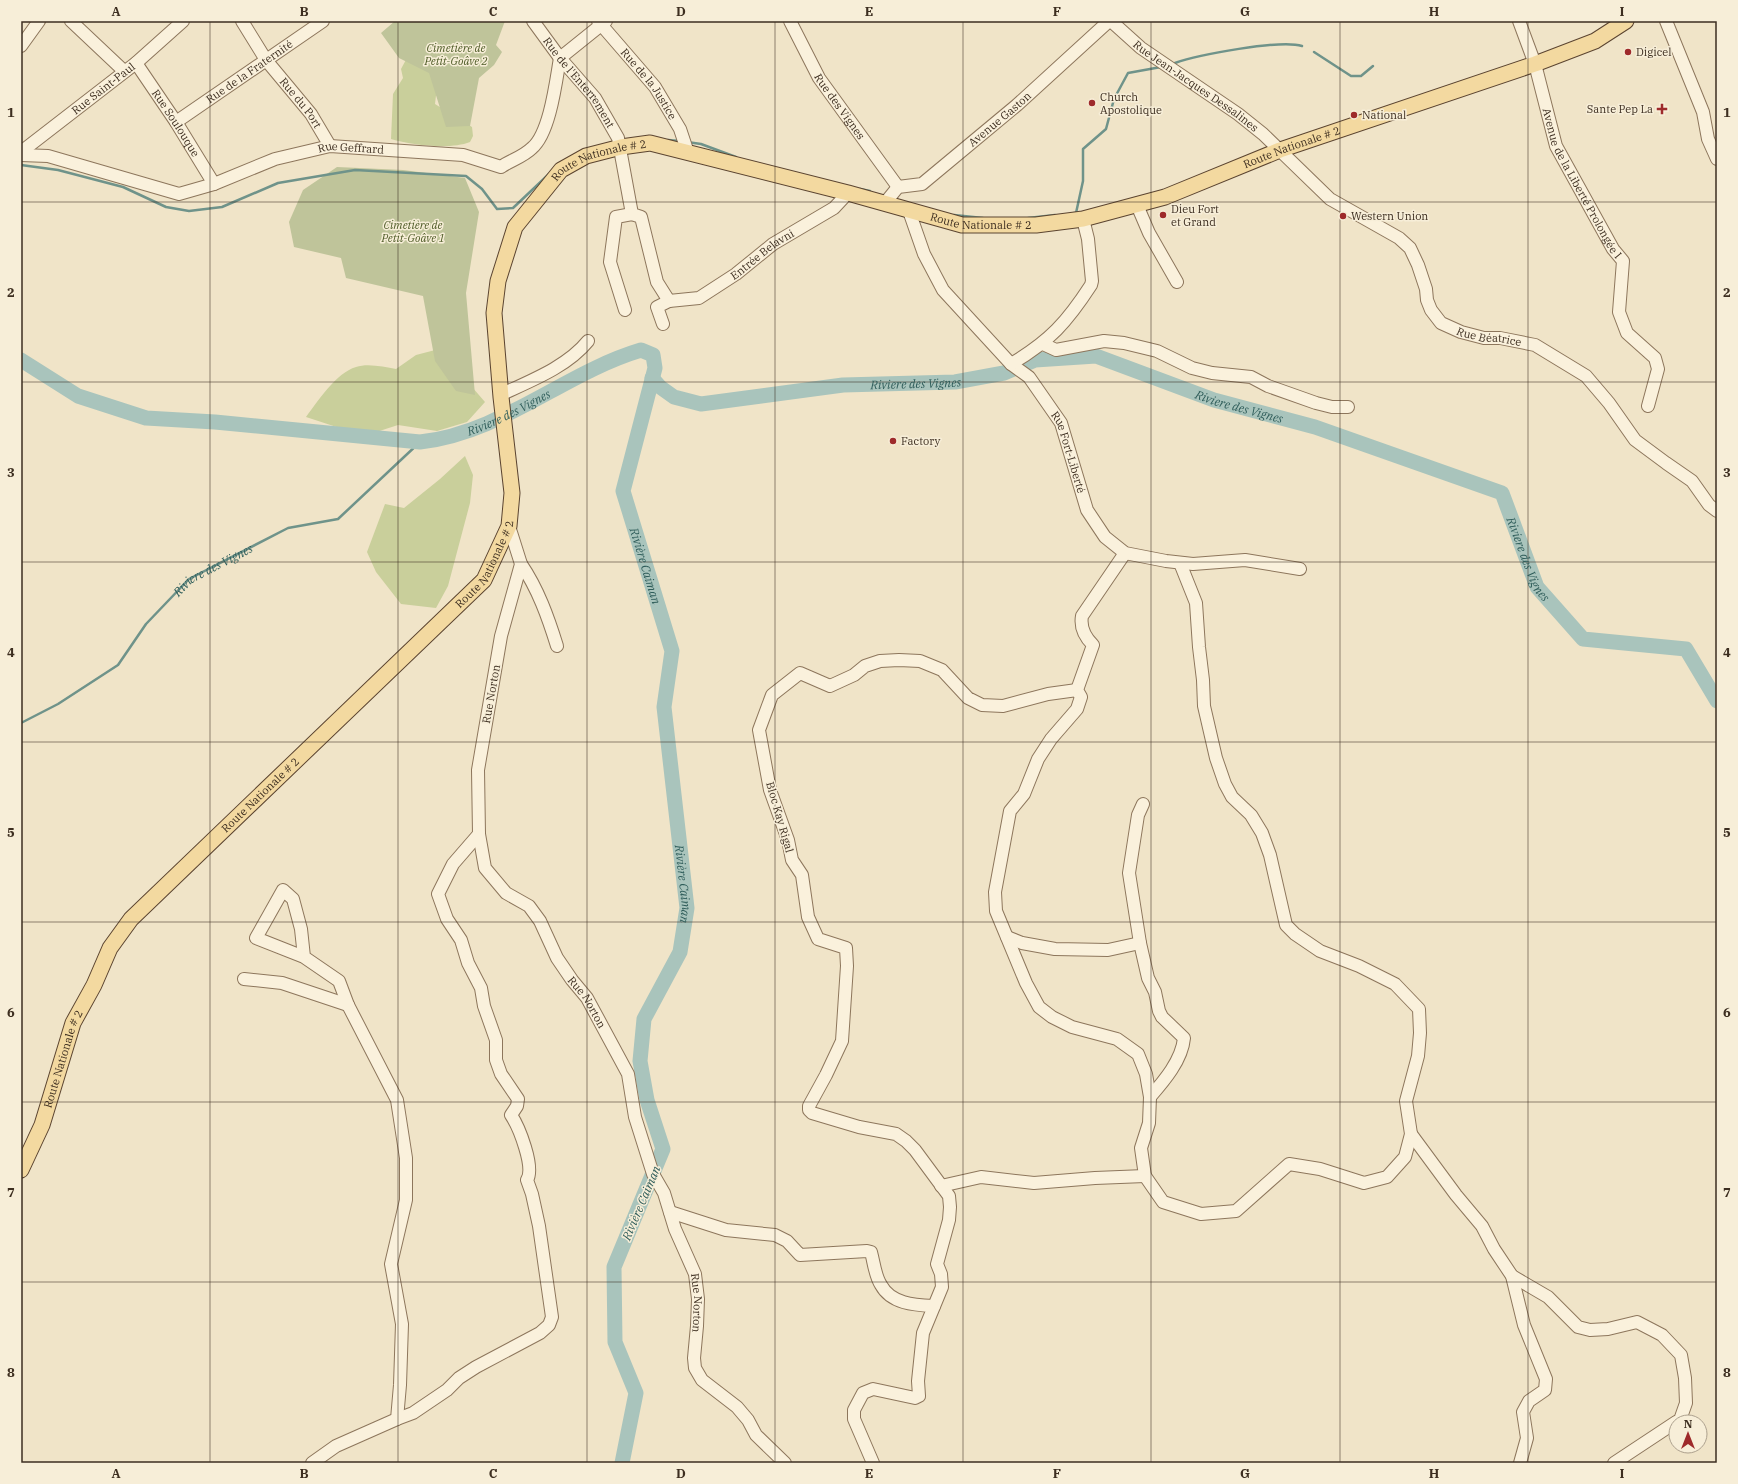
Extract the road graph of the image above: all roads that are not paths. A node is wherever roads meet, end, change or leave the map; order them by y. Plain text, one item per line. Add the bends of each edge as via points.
1 (39, 21) edge
2 (71, 21) edge
3 (183, 21) edge
4 (242, 21) edge
5 (322, 21) edge
6 (534, 21) edge
7 (790, 21) edge
8 (1110, 21) edge
9 (1519, 21) edge
10 (1626, 21) edge
11 (1666, 21) edge
12 (602, 22) edge
13 (21, 46) edge
14 (560, 58) junction
15 (266, 60) junction
16 (136, 63) junction
17 (1535, 64) junction
18 (124, 71) junction
19 (176, 122) junction
20 (620, 142) junction
21 (330, 146) junction
22 (1280, 150) junction
23 (688, 153) junction
24 (21, 154) edge
25 (1717, 159) edge
26 (214, 184) junction
27 (898, 187) junction
28 (848, 193) junction
29 (885, 203) junction
30 (1137, 205) junction
31 (909, 211) junction
32 (632, 214) junction
33 (1083, 219) junction
34 (1177, 282) dead end
35 (669, 301) junction
36 (625, 310) dead end
37 (663, 324) dead end
38 (588, 341) dead end
39 (1042, 344) junction
40 (1011, 364) junction
41 (501, 396) junction
42 (1648, 406) dead end
43 (1348, 408) dead end
44 (1717, 511) edge
45 (509, 526) junction
46 (1125, 552) junction
47 (1180, 563) junction
48 (521, 564) junction
49 (1300, 570) dead end
50 (556, 646) dead end
51 (1077, 690) junction
52 (1143, 804) dead end
53 (480, 834) junction
54 (1007, 937) junction
55 (1140, 943) junction
56 (304, 957) junction
57 (244, 979) dead end
58 (348, 1005) junction
59 (1150, 1097) junction
60 (1411, 1134) junction
61 (21, 1170) edge
62 (1146, 1176) junction
63 (941, 1186) junction
64 (670, 1212) junction
65 (1512, 1276) junction
66 (934, 1306) junction
67 (1682, 1414) edge
68 (397, 1420) junction
69 (1668, 1427) edge
70 (312, 1463) edge
71 (785, 1463) edge
72 (873, 1463) edge
73 (1520, 1463) edge
74 (1614, 1463) edge

1 - 13 street
2 - 18 street
3 - 16 street, Rue Saint-Paul
4 - 15 street, Rue du Port
5 - 15 street, Rue de la Fraternité
6 - 14 street, Rue de l'Enterrement
7 - 27 street, Rue des Vignes via 819,78
8 - 22 street, Rue Jean-Jacques Dessalines via 1141,48 1238,114
8 - 27 street, Avenue Gaston via 1017,105 922,184
9 - 17 street, Avenue de la Liberté Prolongée I
10 - 17 main road, Route Nationale # 2 via 1595,41
11 - 25 street via 1703,112 1708,138
12 - 14 street
12 - 23 street, Rue de la Justice via 655,87 680,130
14 - 20 street, Rue de l'Enterrement via 595,98
14 - 21 street, Rue Geffrard via 551,106 534,148 501,167 463,155
15 - 19 street, Rue de la Fraternité
15 - 21 street, Rue du Port via 311,114
16 - 18 street, Rue Saint-Paul
16 - 19 street, Rue Soulouque
17 - 22 main road, Route Nationale # 2
17 - 42 street, Avenue de la Liberté Prolongée I via 1556,146 1612,249 1623,261 1619,312 1627,333 1655,358 1658,369
18 - 24 street, Rue Saint-Paul
19 - 26 street, Rue Soulouque
20 - 23 main road, Route Nationale # 2 via 650,142
20 - 32 street
20 - 41 main road, Route Nationale # 2 via 561,170 515,227 498,281 494,313
21 - 26 street, Rue Geffrard via 275,158
22 - 30 main road, Route Nationale # 2
22 - 44 street, Rue Béatrice via 1330,199 1399,238 1410,248 1422,277 1429,305 1441,323 1484,338 1500,338 1535,345 1586,376 1635,440 1692,481 1708,505
23 - 28 main road, Route Nationale # 2
24 - 26 street, Rue Geffrard via 48,156 179,194
27 - 29 street
28 - 29 main road, Route Nationale # 2
28 - 35 street, Entrée Belavni via 834,208 773,244 736,274 699,298
29 - 31 main road, Route Nationale # 2
30 - 33 main road, Route Nationale # 2
30 - 34 street via 1149,233
31 - 33 main road, Route Nationale # 2 via 962,226 1021,225
31 - 40 street, Rue Fort-Liberté via 924,254 944,290
32 - 35 street via 641,217 656,282
32 - 36 street via 616,217 610,262
33 - 39 street via 1088,239 1091,285 1072,314
35 - 37 street via 656,307
38 - 41 street via 583,348 566,360
39 - 40 street
39 - 43 street via 1056,350 1104,341 1124,343 1157,351 1192,368 1251,377 1268,386 1316,403
40 - 46 street, Rue Fort-Liberté via 1029,377 1061,422 1087,510 1105,537
41 - 45 main road, Route Nationale # 2 via 512,494
45 - 48 street
45 - 61 main road, Route Nationale # 2 via 484,580 131,919 110,948 94,985 73,1023 42,1125
46 - 47 street, Rue Fort-Liberté
46 - 51 street via 1082,616 1080,623 1086,639 1093,645
47 - 49 street, Rue Fort-Liberté via 1245,560
47 - 60 street via 1196,603 1204,706 1216,758 1224,784 1232,797 1251,815 1262,833 1270,855 1286,925 1320,952 1359,966 1395,984 1419,1009 1418,1056 1406,1101
48 - 50 street via 531,578 543,604
48 - 53 street, Rue Norton via 501,636 478,770
51 - 54 street via 1081,697 1077,709 1051,739 1038,759 1024,794 1010,811 995,892 996,911
51 - 63 street, Bloc Kay Rigal via 1048,694 1003,706 982,705 968,698 942,670 920,661 880,661 865,666 854,675 830,686 800,673 772,695 759,730 770,790 788,840 792,860 802,875 808,916 818,938 846,948 842,1041 809,1110 859,1127 896,1134 915,1150
52 - 55 street via 1138,815 1129,873
53 - 64 street, Rue Norton via 485,868 506,893 529,906 540,921 557,958 587,998 628,1074 635,1116 653,1174
53 - 68 street via 453,864 438,894 446,919 461,940 468,963 481,988 484,1006 496,1040 496,1060 501,1074 518,1099 511,1115 516,1121 529,1162 530,1175 527,1180 539,1226 552,1317 549,1325 540,1333 476,1367 455,1381 447,1390
54 - 55 street via 1022,943 1055,949 1108,950
54 - 59 street via 1039,1007 1072,1027 1117,1039 1138,1054 1146,1074
55 - 59 street via 1159,1011 1184,1038 1164,1082
56 - 56 street via 256,938 282,890 293,899 301,929
56 - 58 street via 339,981
57 - 58 street via 282,983
58 - 68 street via 397,1100 406,1158 406,1200 391,1264 402,1324
59 - 62 street via 1149,1123 1141,1148
60 - 62 street via 1404,1157 1387,1177 1364,1183 1320,1169 1288,1164 1236,1211 1201,1214 1163,1202
60 - 65 street via 1482,1226
62 - 63 street via 1034,1183 981,1177
63 - 66 street via 949,1196 950,1207 937,1264 942,1287
64 - 66 street via 726,1230 775,1234 787,1241 800,1255 871,1252 880,1285 888,1294 915,1305
64 - 71 street, Rue Norton via 695,1274 698,1326 695,1368 702,1380 737,1407 756,1435
65 - 67 street via 1548,1297 1578,1327 1602,1329 1637,1322 1662,1335 1681,1356 1686,1403
65 - 73 street via 1524,1325 1546,1379 1545,1390 1529,1401 1523,1412 1527,1438
66 - 72 street via 923,1333 919,1396 915,1398 873,1389 863,1393 854,1410 854,1419
68 - 70 street via 336,1446
69 - 74 street

